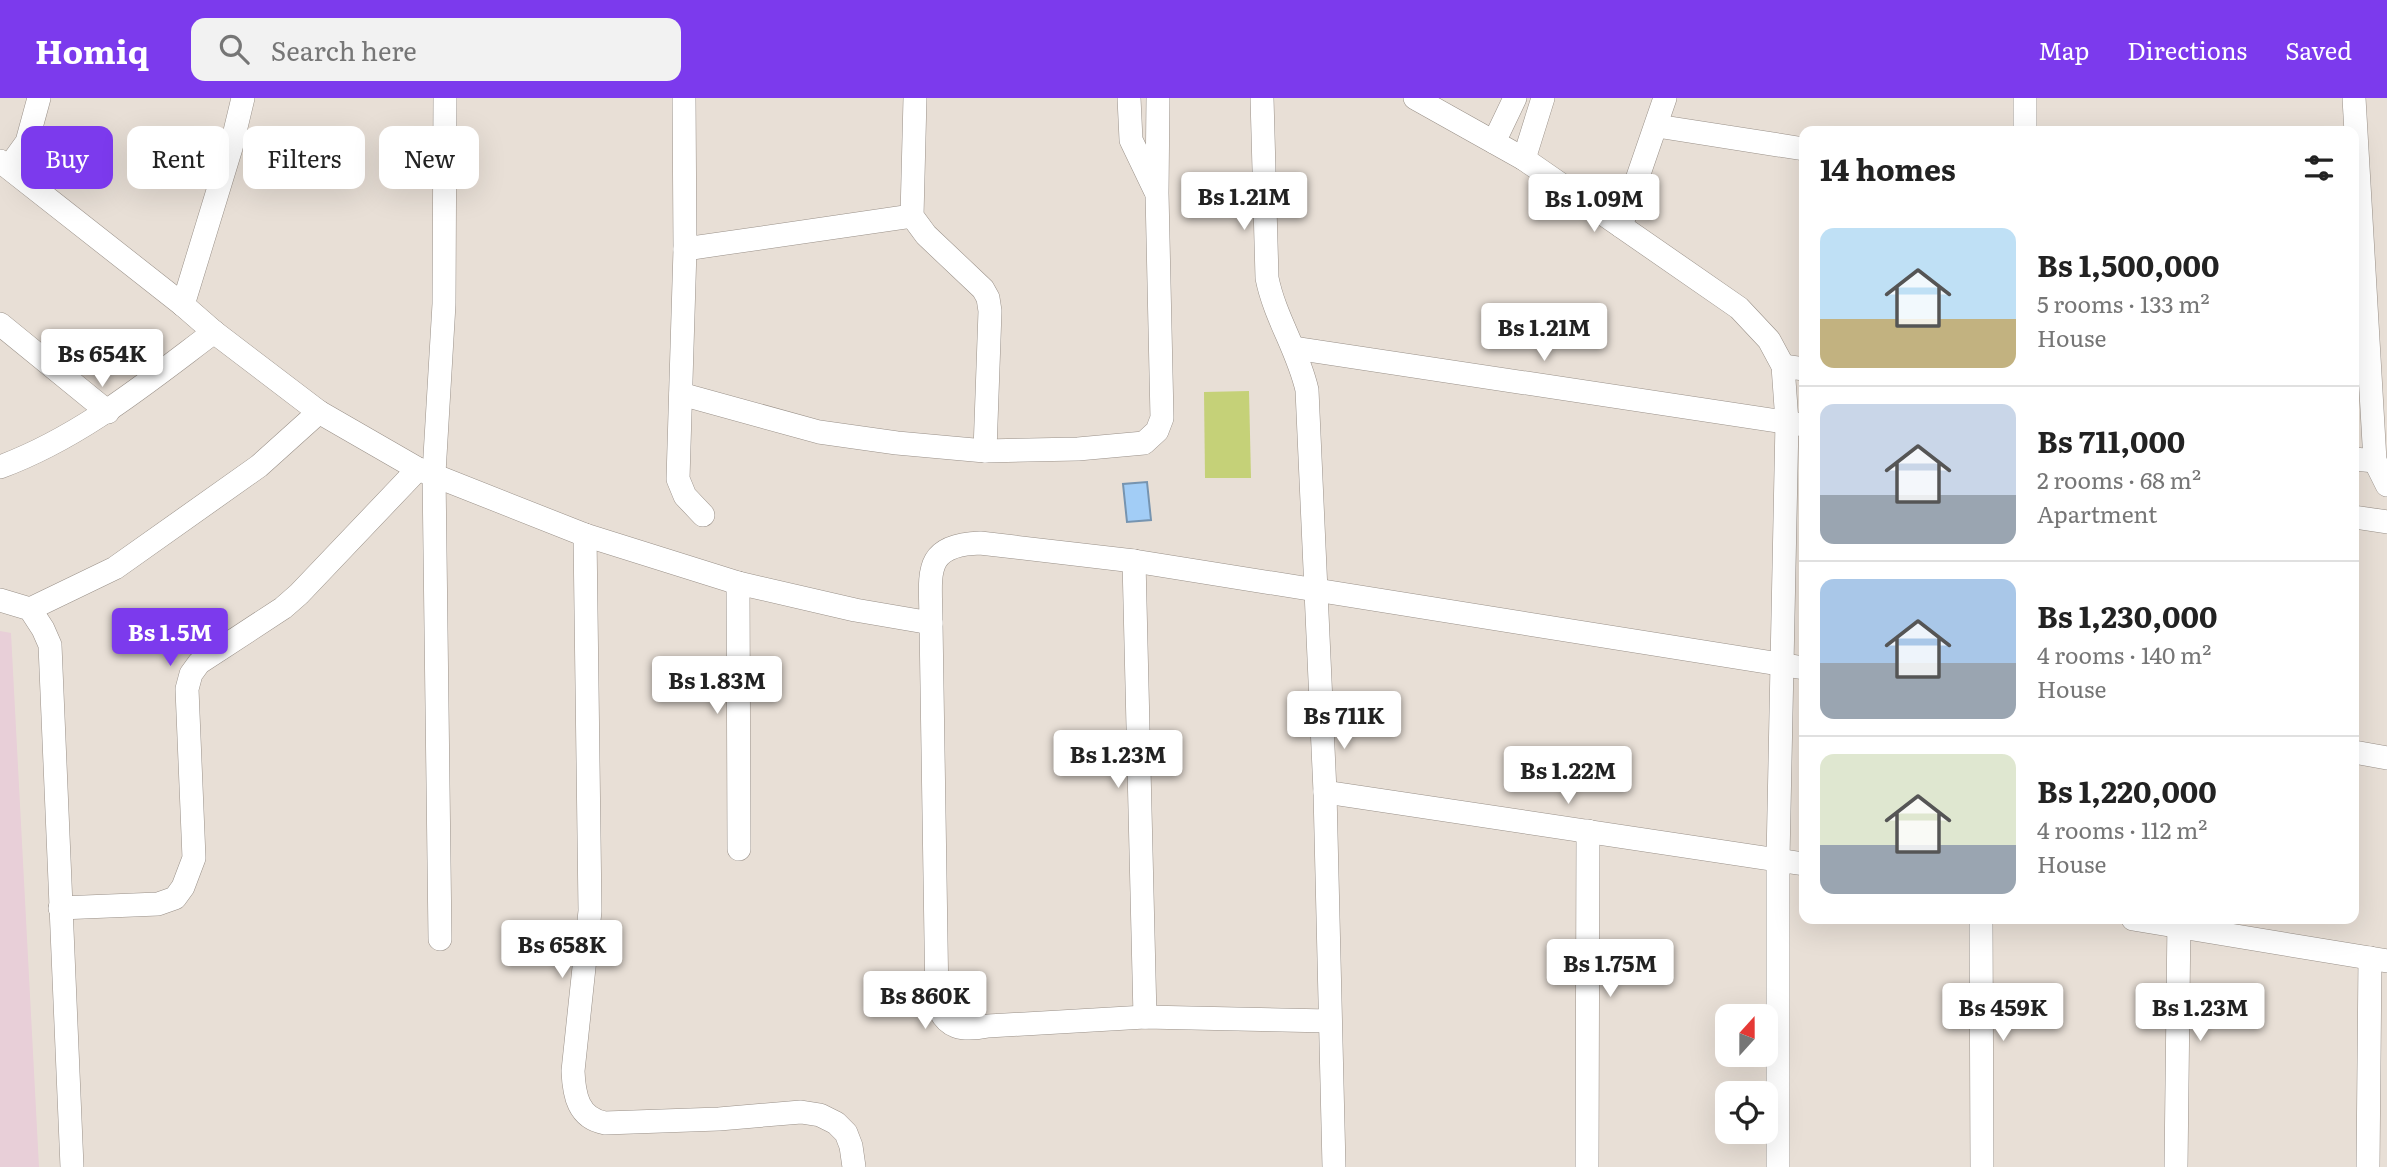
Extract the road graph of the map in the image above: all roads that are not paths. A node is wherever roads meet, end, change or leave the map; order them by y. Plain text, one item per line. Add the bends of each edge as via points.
1 (39, 98) edge
2 (243, 98) edge
3 (445, 98) edge
4 (684, 98) edge
5 (915, 98) edge
6 (1129, 98) edge
7 (1158, 98) edge
8 (1262, 98) edge
9 (1415, 98) edge
10 (1515, 98) edge
11 (1543, 98) edge
12 (1665, 98) edge
13 (2025, 98) edge
14 (2354, 98) edge
15 (1657, 126) junction
16 (2025, 126) edge
17 (2355, 126) edge
18 (1494, 142) junction
19 (1799, 148) edge
20 (1524, 159) junction
21 (5, 164) edge
22 (1157, 193) junction
23 (912, 216) junction
24 (1621, 226) junction
25 (685, 248) junction
26 (2359, 292) edge
27 (183, 305) junction
28 (0, 324) edge
29 (214, 332) junction
30 (1294, 348) junction
31 (1794, 368) edge
32 (681, 394) junction
33 (108, 412) junction
34 (319, 412) junction
35 (1796, 423) edge
36 (985, 451) junction
37 (2365, 460) edge
38 (0, 467) edge
39 (426, 471) junction
40 (2387, 485) edge
41 (703, 515) dead end
42 (2359, 518) edge
43 (2387, 522) edge
44 (585, 535) junction
45 (1134, 561) junction
46 (738, 583) junction
47 (1314, 589) junction
48 (0, 600) edge
49 (30, 609) junction
50 (931, 623) junction
51 (1794, 666) edge
52 (2359, 753) edge
53 (2387, 758) edge
54 (1325, 792) junction
55 (1588, 831) junction
56 (739, 849) dead end
57 (1778, 859) junction
58 (1799, 863) edge
59 (60, 908) junction
60 (1981, 924) edge
61 (2179, 924) edge
62 (2190, 924) edge
63 (440, 939) dead end
64 (2379, 960) edge
65 (1145, 1017) junction
66 (1329, 1021) junction
67 (72, 1167) edge
68 (854, 1167) edge
69 (1334, 1167) edge
70 (1587, 1167) edge
71 (1778, 1167) edge
72 (1982, 1167) edge
73 (2176, 1167) edge
74 (2368, 1167) edge

1 - 21 street via 27,142
2 - 27 street
3 - 39 street via 444,304
4 - 25 street
5 - 23 street
6 - 22 street via 1131,140
7 - 22 street
8 - 30 street via 1267,278 1275,309
9 - 18 street
10 - 18 street
11 - 20 street
12 - 15 street
13 - 16 street
14 - 17 street
15 - 19 street
15 - 24 street
18 - 20 street
20 - 24 street
21 - 27 street
22 - 36 street via 1162,418 1157,431 1144,443
23 - 25 street
23 - 36 street via 988,298
24 - 31 street via 1739,308
25 - 32 street
26 - 37 street
27 - 29 street
28 - 33 street
29 - 33 street
29 - 34 street
30 - 35 street
30 - 47 street via 1307,390
31 - 35 street
32 - 36 street via 819,432
32 - 41 street via 678,478 685,496
33 - 38 street
34 - 39 street
34 - 49 street via 259,466 123,562
35 - 51 street
37 - 40 street
39 - 44 street
39 - 59 street via 283,608 199,663 191,674 187,689 194,858 175,898 158,904
39 - 63 street
42 - 43 street
44 - 46 street
44 - 68 street via 590,911 573,1092 589,1117 605,1123 801,1112 820,1115 846,1133
45 - 47 street
45 - 50 street via 981,543 947,548 936,559 931,574
45 - 65 street
46 - 50 street
46 - 56 street
47 - 51 street
47 - 54 street
48 - 49 street
49 - 59 street via 50,645 53,665
50 - 65 street via 937,1003 941,1015 951,1025 974,1029
51 - 57 street
52 - 53 street
54 - 55 street
54 - 66 street
55 - 57 street
55 - 70 street
57 - 58 street
57 - 71 street
59 - 67 street
60 - 72 street
61 - 73 street
62 - 64 street
64 - 74 street
65 - 66 street
66 - 69 street

